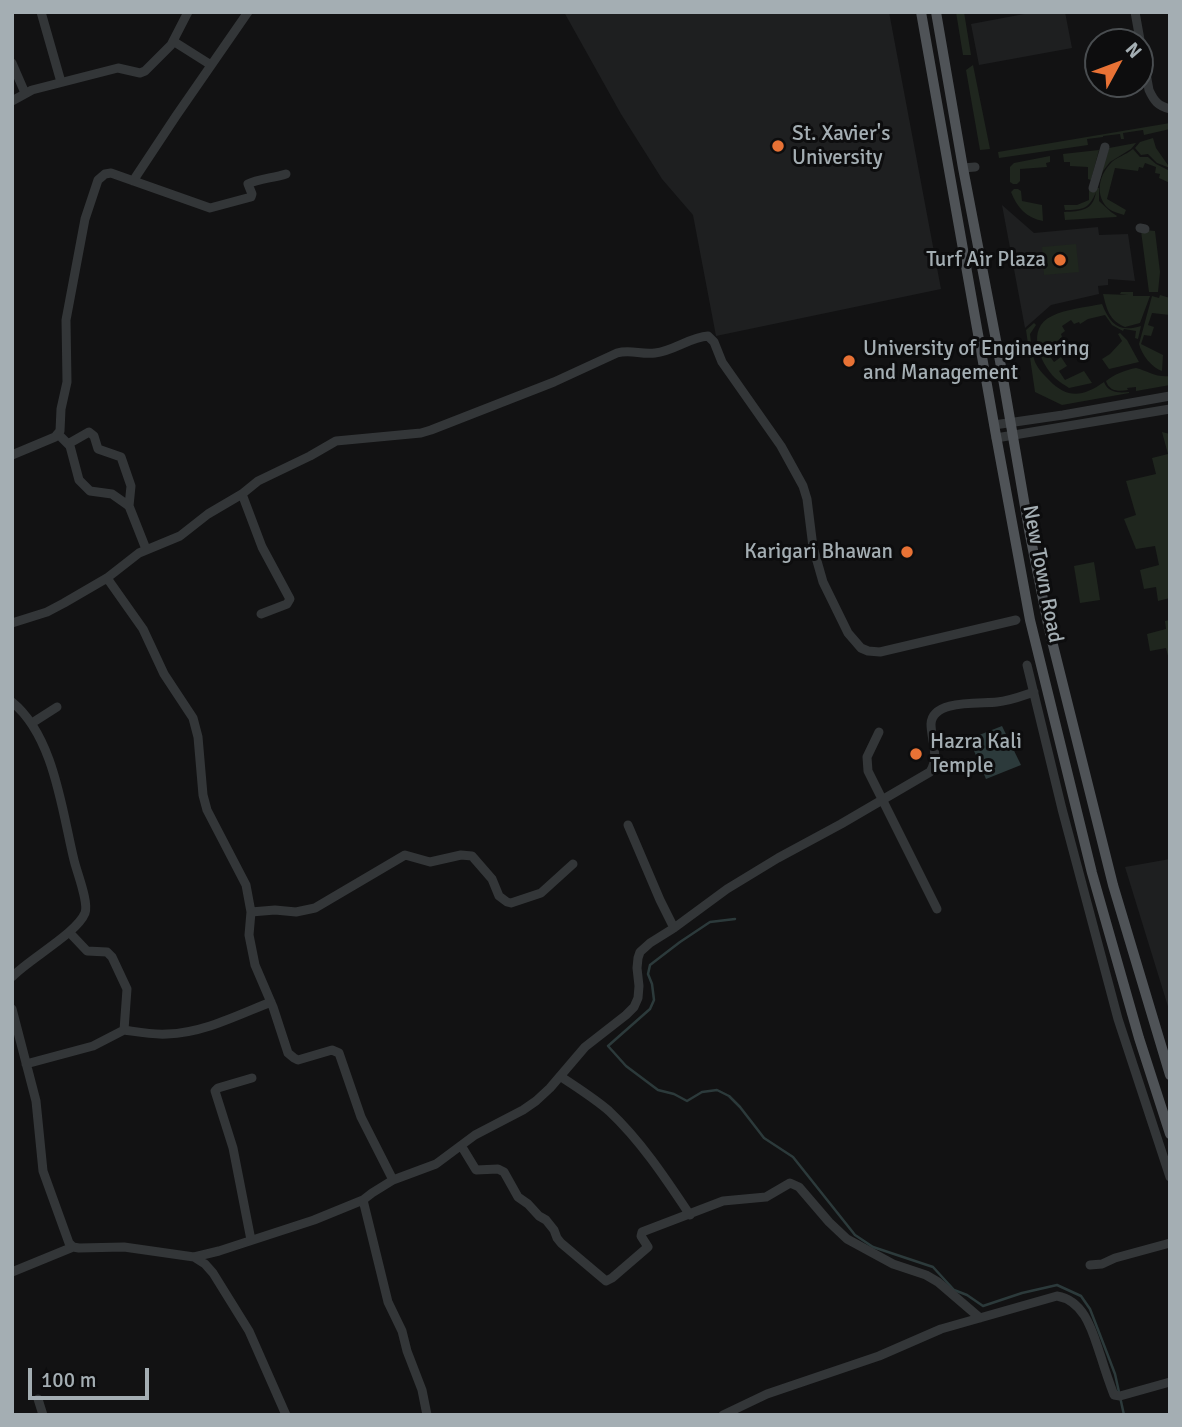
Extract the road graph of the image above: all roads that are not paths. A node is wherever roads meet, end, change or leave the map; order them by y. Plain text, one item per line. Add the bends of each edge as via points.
1 (41, 12) edge
2 (188, 12) edge
3 (248, 12) edge
4 (921, 12) edge
5 (936, 12) edge
6 (1135, 12) edge
7 (173, 41) junction
8 (12, 63) edge
9 (211, 65) junction
10 (61, 82) junction
11 (25, 93) junction
12 (12, 101) edge
13 (1166, 108) edge
14 (1105, 147) dead end
15 (285, 174) dead end
16 (133, 181) junction
17 (1093, 188) dead end
18 (1170, 396) edge
19 (1170, 409) edge
20 (1011, 422) junction
21 (994, 425) junction
22 (58, 434) junction
23 (1013, 435) junction
24 (996, 438) junction
25 (68, 444) junction
26 (12, 455) edge
27 (242, 494) junction
28 (129, 506) junction
29 (146, 548) junction
30 (107, 578) junction
31 (261, 614) dead end
32 (1016, 620) dead end
33 (12, 623) edge
34 (1027, 666) dead end
35 (1034, 692) junction
36 (12, 702) edge
37 (57, 707) dead end
38 (32, 723) junction
39 (879, 732) dead end
40 (883, 799) junction
41 (628, 825) dead end
42 (573, 864) dead end
43 (937, 909) dead end
44 (251, 912) junction
45 (674, 928) junction
46 (69, 932) junction
47 (12, 977) edge
48 (271, 1002) junction
49 (12, 1009) edge
50 (124, 1030) junction
51 (26, 1064) junction
52 (1170, 1075) edge
53 (560, 1076) junction
54 (252, 1078) dead end
55 (1170, 1134) edge
56 (462, 1147) junction
57 (1170, 1177) edge
58 (393, 1180) junction
59 (363, 1200) junction
60 (690, 1215) junction
61 (251, 1240) junction
62 (1170, 1243) edge
63 (73, 1247) junction
64 (194, 1256) junction
65 (1090, 1265) dead end
66 (12, 1272) edge
67 (980, 1318) junction
68 (1170, 1382) edge
69 (37, 1399) dead end
70 (43, 1415) edge
71 (286, 1415) edge
72 (428, 1415) edge
73 (723, 1415) edge

1 - 10 street
2 - 7 street
3 - 9 street
4 - 21 main road, New Town Road
5 - 20 main road via 969,167
6 - 13 street via 1149,90
7 - 9 street
7 - 10 street via 143,72 118,68
8 - 11 street
9 - 16 street
10 - 11 street
11 - 12 street
14 - 17 street
15 - 16 street via 250,182 251,197 210,208
16 - 22 street via 111,173 95,185 67,313 67,382
18 - 20 street
19 - 23 street
20 - 21 street
20 - 23 main road, New Town Road
21 - 24 main road, New Town Road
22 - 25 street
22 - 26 street
23 - 24 street
23 - 52 main road, New Town Road via 1047,616 1081,736 1113,885
24 - 55 main road, New Town Road via 1030,620 1092,873
25 - 28 street via 79,480 90,491 112,494
25 - 28 street via 89,432 99,449 121,457 131,486
27 - 29 street via 180,536
27 - 31 street via 262,547 290,600
27 - 32 street via 265,476 336,441 431,430 617,353 658,353 708,336 803,486 823,582 848,633 861,648 887,651
28 - 29 street
29 - 30 street
30 - 33 street via 64,603
30 - 44 street via 143,629 164,674 193,718 207,810 243,878
34 - 35 street
35 - 40 street via 938,711 931,723 934,765 930,772
35 - 57 street via 1118,1019
36 - 38 street
37 - 38 street
38 - 46 street via 57,783 86,905
39 - 40 street via 867,757
40 - 43 street
40 - 45 street via 727,889
41 - 45 street
42 - 44 street via 541,893 511,903 499,897 492,879 472,856 430,862 405,855 315,908
44 - 48 street via 250,944
45 - 53 street via 640,952 634,1007 585,1047
46 - 47 street
46 - 50 street via 87,951 104,951 112,957 127,989
48 - 50 street via 185,1033
48 - 58 street via 294,1058 339,1053 361,1117
49 - 51 street
50 - 51 street via 93,1046
51 - 63 street via 36,1101 43,1171
53 - 56 street via 536,1101
53 - 60 street via 628,1129
54 - 61 street via 215,1091 233,1148
56 - 58 street via 429,1168
56 - 60 street via 476,1170 504,1172 517,1197 606,1280 648,1247 642,1232
58 - 59 street
59 - 61 street
59 - 72 street via 388,1302 402,1331
60 - 67 street via 723,1201 766,1197 795,1184 840,1234 893,1264 938,1282
61 - 64 street
62 - 65 street
63 - 64 street via 124,1247
63 - 66 street
64 - 71 street via 212,1273 248,1331
67 - 68 street via 1057,1296 1072,1301 1087,1319 1117,1395
67 - 73 street via 767,1394
69 - 70 street

